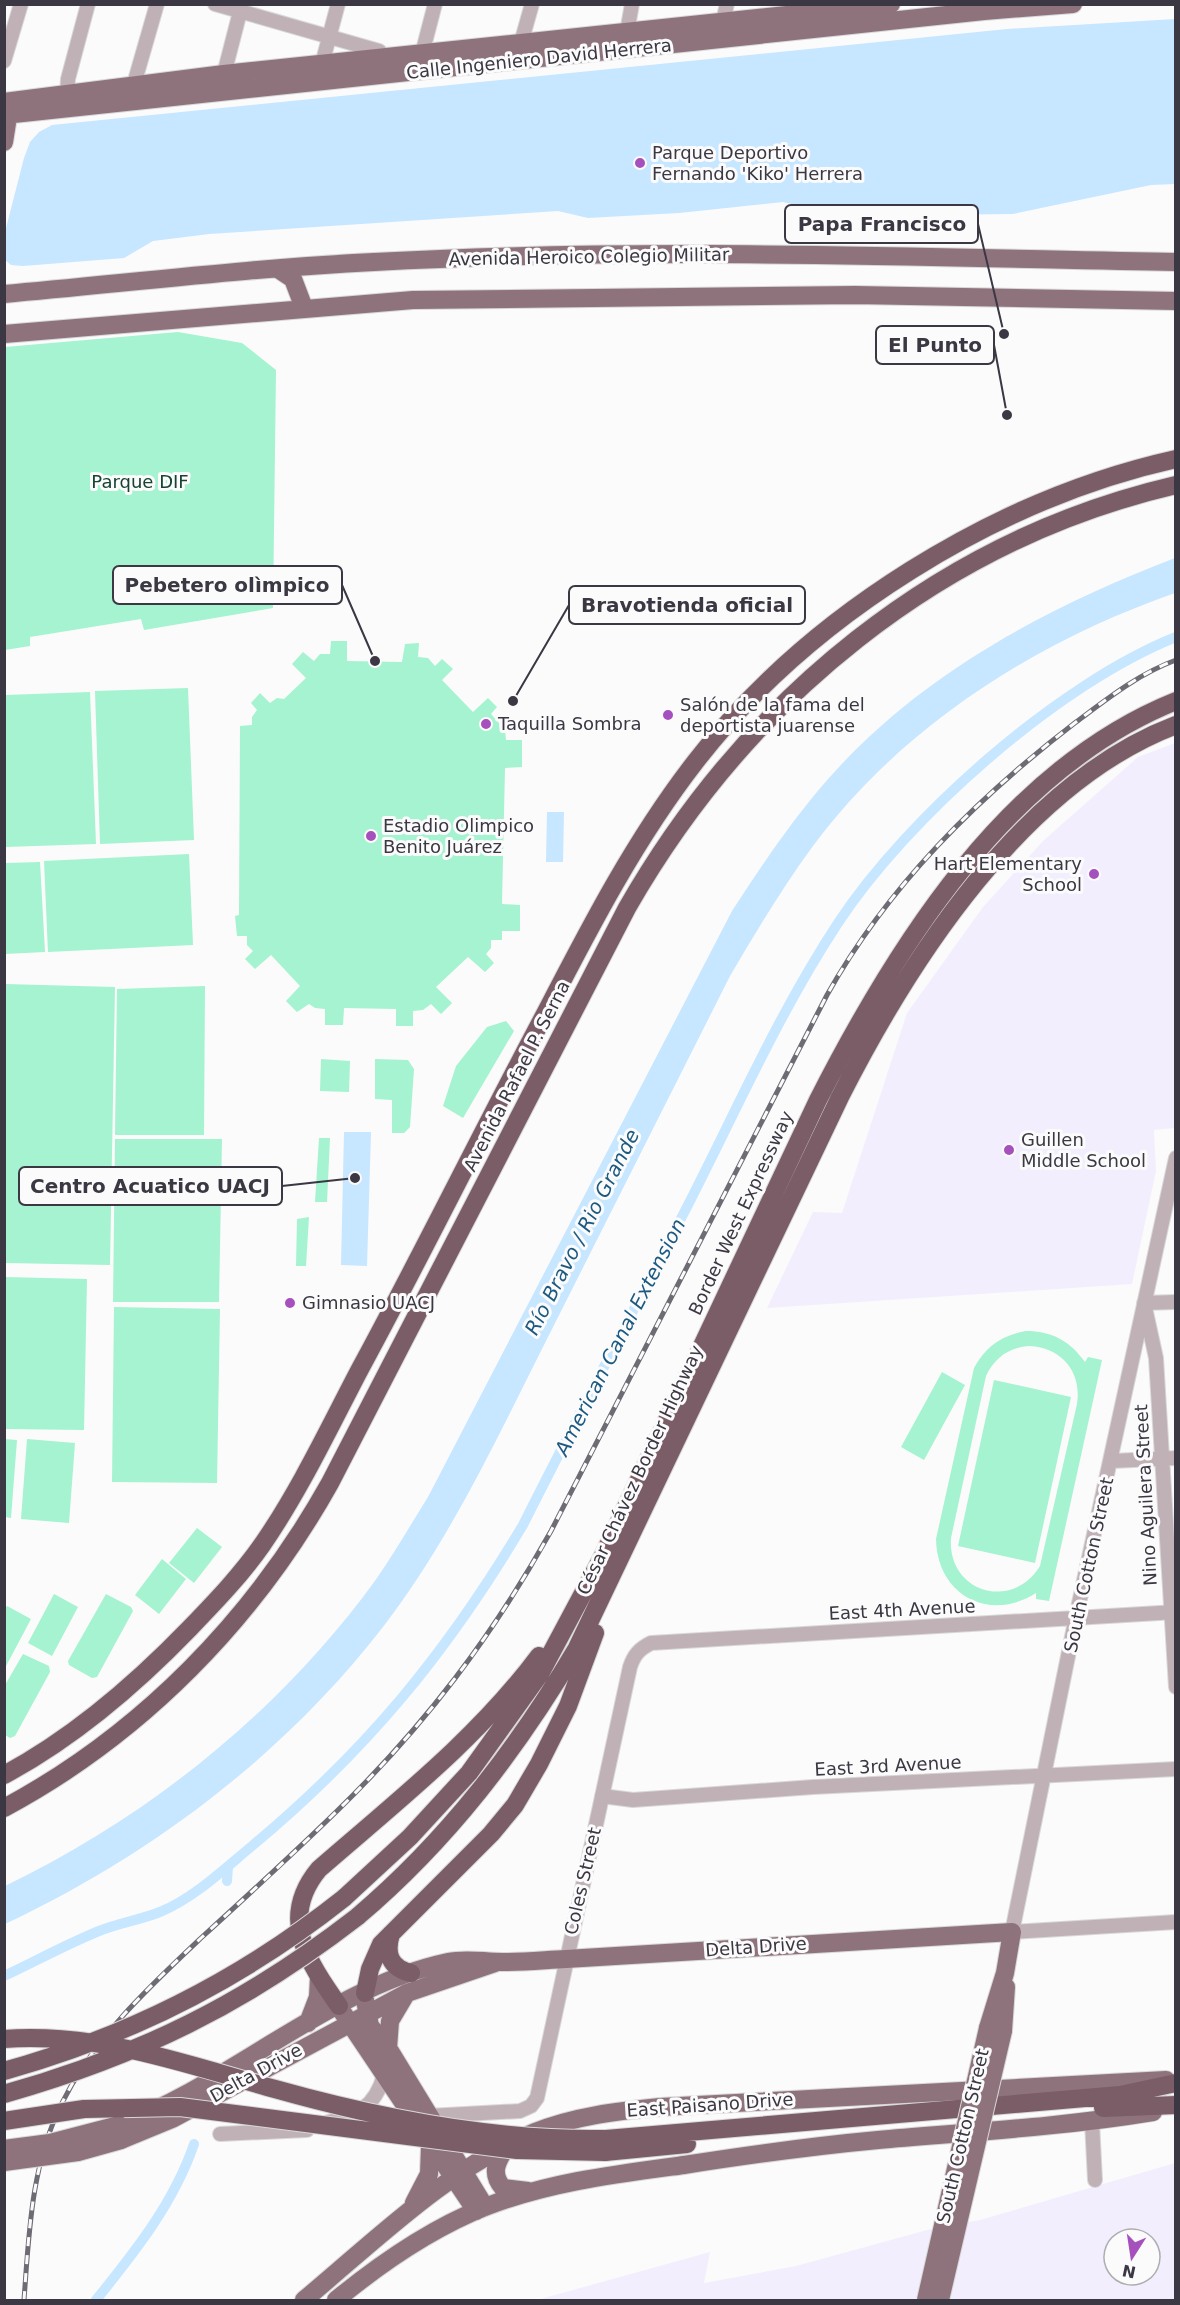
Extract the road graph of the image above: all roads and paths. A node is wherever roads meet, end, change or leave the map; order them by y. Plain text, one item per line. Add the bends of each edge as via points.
1 (21, 4) edge
2 (88, 4) edge
3 (157, 4) edge
4 (215, 4) edge
5 (338, 4) edge
6 (435, 4) edge
7 (532, 4) edge
8 (632, 4) edge
9 (891, 4) edge
10 (1073, 4) edge
11 (242, 8) edge
12 (818, 8) edge
13 (725, 13) edge
14 (627, 32) junction
15 (328, 36) junction
16 (521, 43) junction
17 (422, 54) junction
18 (386, 57) junction
19 (4, 61) edge
20 (322, 64) junction
21 (224, 74) junction
22 (134, 84) junction
23 (67, 94) junction
24 (5, 111) edge
25 (4, 142) edge
26 (1176, 262) edge
27 (278, 269) junction
28 (4, 285) edge
29 (25, 292) junction
30 (4, 294) edge
31 (1176, 301) edge
32 (304, 308) junction
33 (4, 334) edge
34 (1176, 459) edge
35 (1176, 485) edge
36 (1176, 701) edge
37 (1176, 725) edge
38 (1176, 1158) edge
39 (1176, 1302) edge
40 (1144, 1303) junction
41 (1169, 1458) edge
42 (1112, 1461) junction
43 (614, 1560) junction
44 (581, 1599) junction
45 (1173, 1612) edge
46 (1076, 1617) junction
47 (635, 1655) joint
48 (1176, 1687) edge
49 (1176, 1769) edge
50 (4, 1775) edge
51 (1045, 1777) junction
52 (602, 1796) junction
53 (4, 1808) edge
54 (1176, 1922) edge
55 (392, 1932) junction
56 (1012, 1932) junction
57 (566, 1959) junction
58 (500, 1962) junction
59 (411, 1973) junction
60 (319, 1977) junction
61 (365, 1993) junction
62 (407, 1993) junction
63 (366, 2012) junction
64 (344, 2014) junction
65 (308, 2023) junction
66 (995, 2030) junction
67 (4, 2039) edge
68 (388, 2048) junction
69 (4, 2071) edge
70 (384, 2075) junction
71 (1176, 2081) edge
72 (4, 2094) edge
73 (1176, 2107) edge
74 (4, 2121) edge
75 (1092, 2122) junction
76 (424, 2123) junction
77 (295, 2130) junction
78 (120, 2133) junction
79 (220, 2134) dead end
80 (437, 2142) junction
81 (507, 2145) junction
82 (605, 2145) junction
83 (4, 2149) edge
84 (4, 2162) edge
85 (458, 2174) junction
86 (1095, 2180) dead end
87 (533, 2191) junction
88 (480, 2209) junction
89 (410, 2212) junction
90 (304, 2301) edge
91 (336, 2301) edge
92 (926, 2301) edge
93 (940, 2301) edge

1 - 19 street
2 - 23 street
3 - 22 street
4 - 11 street
5 - 15 street
6 - 17 street
7 - 16 street
8 - 14 street
9 - 12 main road, Calle Ingeniero David Herrera
10 - 24 main road, Calle Ingeniero David Herrera
11 - 15 street
11 - 21 street
12 - 13 main road, Calle Ingeniero David Herrera
13 - 14 main road, Calle Ingeniero David Herrera
14 - 16 main road, Calle Ingeniero David Herrera
15 - 18 street
15 - 20 street
16 - 17 main road, Calle Ingeniero David Herrera
17 - 18 main road, Calle Ingeniero David Herrera
18 - 20 main road, Calle Ingeniero David Herrera
20 - 21 main road, Calle Ingeniero David Herrera
21 - 22 main road, Calle Ingeniero David Herrera
22 - 23 main road, Calle Ingeniero David Herrera
23 - 24 main road, Calle Ingeniero David Herrera
24 - 25 main road via 8,123
26 - 27 main road, Avenida Heroico Colegio Militar via 677,255 375,262
27 - 29 main road, Avenida Heroico Colegio Militar
27 - 32 main road via 293,279
28 - 29 main road
29 - 30 main road, Avenida Heroico Colegio Militar
31 - 32 main road via 855,295 625,296 412,300
32 - 33 main road
34 - 50 highway, Avenida Rafael P. Serna via 1088,485 960,540 821,635 740,711 697,759 657,814 608,895 373,1347 262,1544 218,1599 95,1718
35 - 53 highway, Avenida Rafael P. Serna via 1107,504 1052,525 960,569 856,637 820,667 736,752 676,829 627,908 330,1483 280,1563 215,1642 149,1709 68,1770
36 - 43 highway, Border West Expressway via 1123,728 1064,768 1002,826 954,880 877,990 792,1155
37 - 43 highway, César Chávez Border Highway via 1125,750 1058,798 1004,850 942,925 887,1008
38 - 40 street, South Cotton Street
39 - 40 street
40 - 41 street, Nino Aguilera Street via 1156,1358
40 - 42 street, South Cotton Street
41 - 42 street
41 - 45 street, Nino Aguilera Street
42 - 46 street, South Cotton Street
43 - 44 highway, Border West Expressway
43 - 55 highway via 568,1706 515,1805
43 - 72 highway, César Chávez Border Highway, bridge via 577,1648 509,1753 446,1833 357,1917 276,1976 187,2026 106,2062
44 - 60 highway via 499,1705 450,1755 319,1869 308,1883 298,1913 300,1934
44 - 69 highway, Border West Expressway, bridge via 540,1674 470,1773 410,1837 344,1898 267,1954 188,2001 79,2048
45 - 46 street, East 4th Avenue
45 - 48 street, Nino Aguilera Street
46 - 47 street, East 4th Avenue via 651,1643
46 - 51 street, South Cotton Street
47 - 52 street, Coles Street
49 - 51 street, East 3rd Avenue
51 - 52 street, East 3rd Avenue via 633,1800
51 - 56 street, South Cotton Street
52 - 57 street, Coles Street
54 - 56 street
55 - 59 highway via 387,1953 398,1970
55 - 61 highway via 374,1956
56 - 57 main road, Delta Drive
56 - 66 main road, South Cotton Street via 1005,1973 1006,1999
57 - 58 main road, Delta Drive
57 - 76 street, Coles Street via 540,2090 531,2106 519,2111
58 - 59 main road, Delta Drive via 464,1959
58 - 62 main road, Delta Drive
59 - 61 main road, Delta Drive
60 - 64 highway
60 - 65 main road via 318,1997
61 - 63 main road
61 - 64 main road, Delta Drive
62 - 63 main road, Delta Drive
62 - 68 main road via 390,2020
63 - 64 main road, Delta Drive
63 - 68 main road via 370,2026
64 - 65 main road, Delta Drive
64 - 70 main road
64 - 78 main road, Delta Drive via 172,2119
65 - 78 main road, Delta Drive
66 - 92 main road, South Cotton Street, bridge
66 - 93 main road, South Cotton Street, bridge
67 - 82 highway, bridge via 50,2037 123,2046 368,2114 509,2136
68 - 76 main road
70 - 76 main road
70 - 77 street via 377,2097 355,2114
71 - 81 main road, East Paisano Drive via 626,2110 565,2122
71 - 82 highway via 1120,2095
73 - 75 main road
73 - 82 highway
74 - 82 highway, bridge via 84,2109 180,2108 517,2150
75 - 86 street
75 - 87 main road via 874,2140 728,2158
76 - 77 street
76 - 80 main road
77 - 79 street
78 - 83 main road, Delta Drive, bridge
78 - 84 main road, Delta Drive, bridge via 67,2154
80 - 81 main road via 468,2150
80 - 85 main road
80 - 89 main road via 429,2174
81 - 85 main road, East Paisano Drive
81 - 87 main road via 496,2164 497,2181 513,2191
85 - 88 main road
85 - 89 main road, East Paisano Drive
87 - 88 main road
88 - 91 main road via 403,2250
89 - 90 main road, East Paisano Drive

